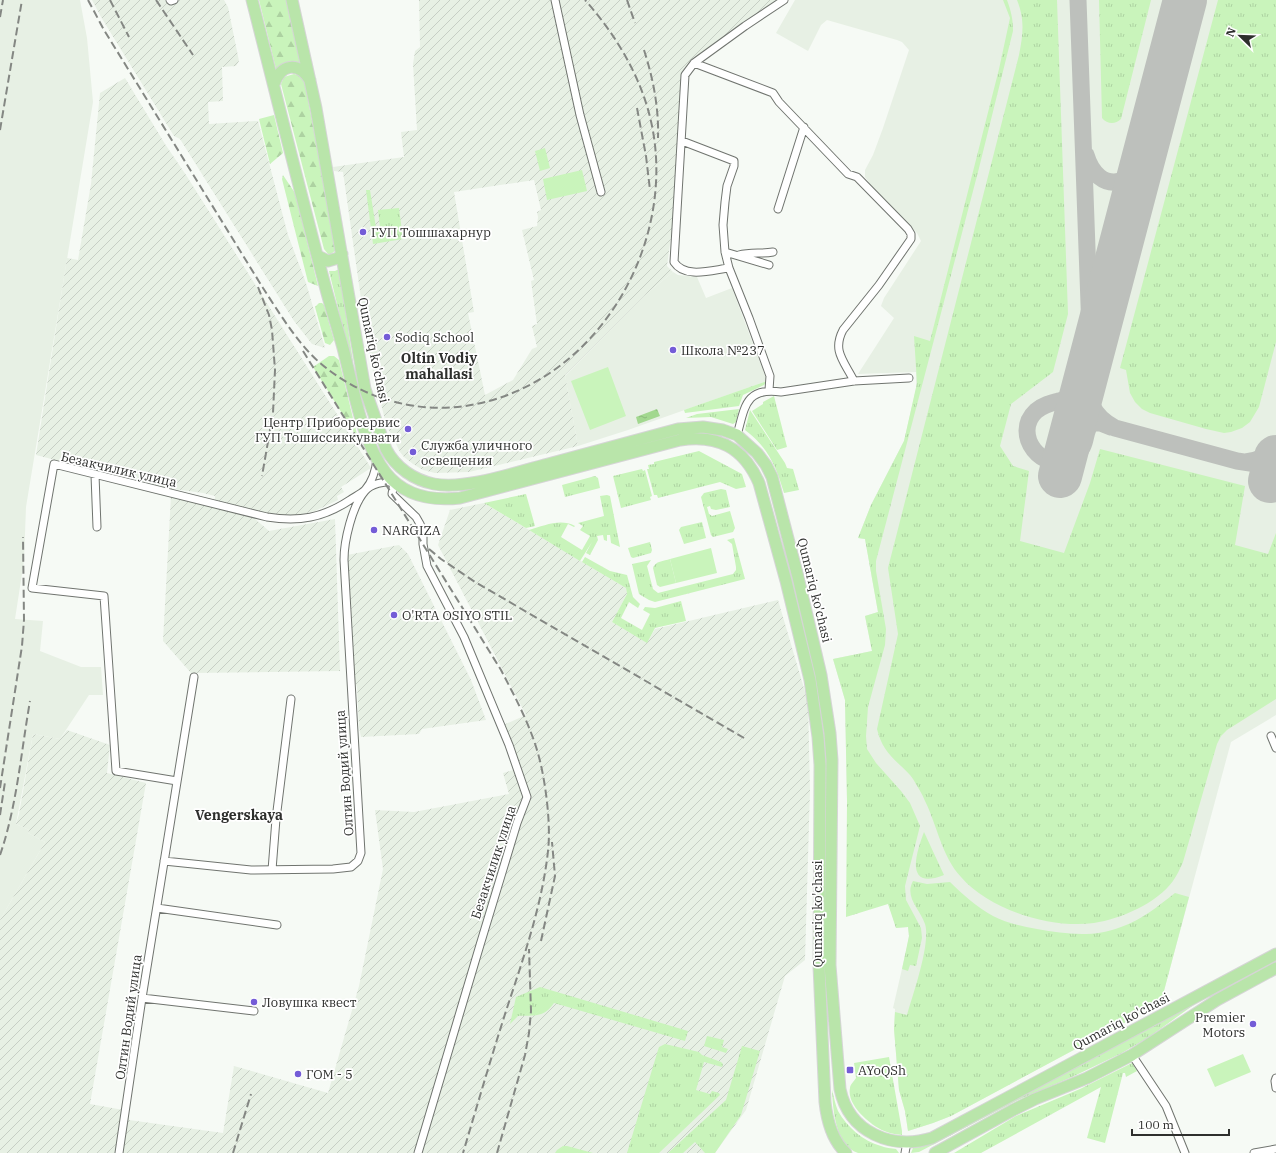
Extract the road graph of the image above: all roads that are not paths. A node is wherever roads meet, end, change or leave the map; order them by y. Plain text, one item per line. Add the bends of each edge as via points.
1 (170, 0) edge
2 (174, 0) edge
3 (252, 0) edge
4 (292, 0) edge
5 (556, 0) edge
6 (784, 0) edge
7 (694, 63) junction
8 (310, 80) junction
9 (274, 84) junction
10 (804, 127) junction
11 (682, 141) junction
12 (601, 192) dead end
13 (778, 209) dead end
14 (725, 252) junction
15 (773, 252) dead end
16 (342, 254) junction
17 (739, 255) junction
18 (318, 256) junction
19 (769, 265) dead end
20 (729, 268) junction
21 (361, 368) junction
22 (349, 371) junction
23 (909, 378) dead end
24 (854, 381) junction
25 (769, 390) junction
26 (737, 435) junction
27 (604, 455) junction
28 (377, 459) junction
29 (95, 475) junction
30 (394, 482) junction
31 (365, 491) junction
32 (338, 508) junction
33 (351, 521) junction
34 (97, 527) dead end
35 (798, 578) junction
36 (786, 581) junction
37 (194, 677) dead end
38 (291, 698) dead end
39 (1271, 736) dead end
40 (1276, 748) edge
41 (177, 781) junction
42 (164, 861) junction
43 (272, 870) junction
44 (157, 908) junction
45 (819, 923) junction
46 (830, 923) junction
47 (277, 925) dead end
48 (1276, 954) edge
49 (1276, 968) edge
50 (142, 998) junction
51 (254, 1011) dead end
52 (1132, 1055) junction
53 (1276, 1078) edge
54 (1276, 1088) edge
55 (906, 1148) edge
56 (1276, 1149) edge
57 (119, 1153) edge
58 (418, 1153) edge
59 (846, 1153) edge
60 (935, 1153) edge
61 (1185, 1153) edge
62 (1254, 1153) edge

1 - 2 street
3 - 9 main road, Qumariq ko'chasi
4 - 8 main road, Qumariq ko'chasi
5 - 12 street via 580,115
6 - 7 street
7 - 10 street via 771,92
7 - 11 street via 685,75
8 - 9 main road via 301,70 291,67 281,70
8 - 16 main road, Qumariq ko'chasi
9 - 18 main road, Qumariq ko'chasi
10 - 13 street
10 - 24 street via 848,174 857,177 911,234 911,239 896,262 843,330 838,351
11 - 14 street via 734,161 725,202
11 - 20 street via 674,262 687,272
14 - 17 street
14 - 20 street
15 - 17 street
16 - 18 main road via 328,261
16 - 21 main road, Qumariq ko'chasi
17 - 19 street
18 - 22 main road, Qumariq ko'chasi
20 - 25 street via 770,376
21 - 22 main road
21 - 27 main road, Qumariq ko'chasi via 365,389 390,456 406,472 427,482 442,485 464,484
22 - 28 main road, Qumariq ko'chasi via 364,429
23 - 24 street
24 - 25 street via 781,392
25 - 26 street via 757,392 750,399
26 - 27 main road, Qumariq ko'chasi via 714,428 688,427
26 - 35 main road, Qumariq ko'chasi via 757,453 769,471
27 - 30 main road, Qumariq ko'chasi via 460,498 436,499 420,496
27 - 36 main road, Qumariq ko'chasi via 692,439 717,442 734,450 751,467 759,483
28 - 30 main road, Qumariq ko'chasi
28 - 31 street, Олтин Водий улица via 374,474
29 - 32 street, Безакчилик улица via 282,519 318,516
29 - 34 street
29 - 41 street, Безакчилик улица via 54,464 32,588 104,596 116,771
30 - 31 street via 378,484
30 - 58 street, Безакчилик улица via 392,494 416,517 423,531 427,566 464,637 507,739 527,797
31 - 32 street, Безакчилик улица
31 - 33 street, Олтин Водий улица
32 - 33 street via 347,512
33 - 43 street, Олтин Водий улица via 345,540 344,560 361,853 355,864 346,868
35 - 36 main road
35 - 46 main road, Qumariq ko'chasi via 821,675 830,733
36 - 45 main road, Qumariq ko'chasi via 810,680 818,737
37 - 41 street, Олтин Водий улица
38 - 43 street
39 - 40 street
41 - 42 street, Олтин Водий улица
42 - 43 street, Олтин Водий улица
42 - 44 street, Олтин Водий улица
44 - 47 street
44 - 50 street, Олтин Водий улица
45 - 46 main road
45 - 59 main road, Qumariq ko'chasi via 819,977 826,1108 833,1133
46 - 55 main road, Qumariq ko'chasi via 831,977 842,1100 854,1119 869,1131
48 - 55 main road, Qumariq ko'chasi via 936,1137
49 - 52 main road via 1217,1000
50 - 51 street
50 - 57 street, Олтин Водий улица
52 - 60 main road via 1013,1110
52 - 61 street via 1166,1106
53 - 54 street
56 - 62 street

